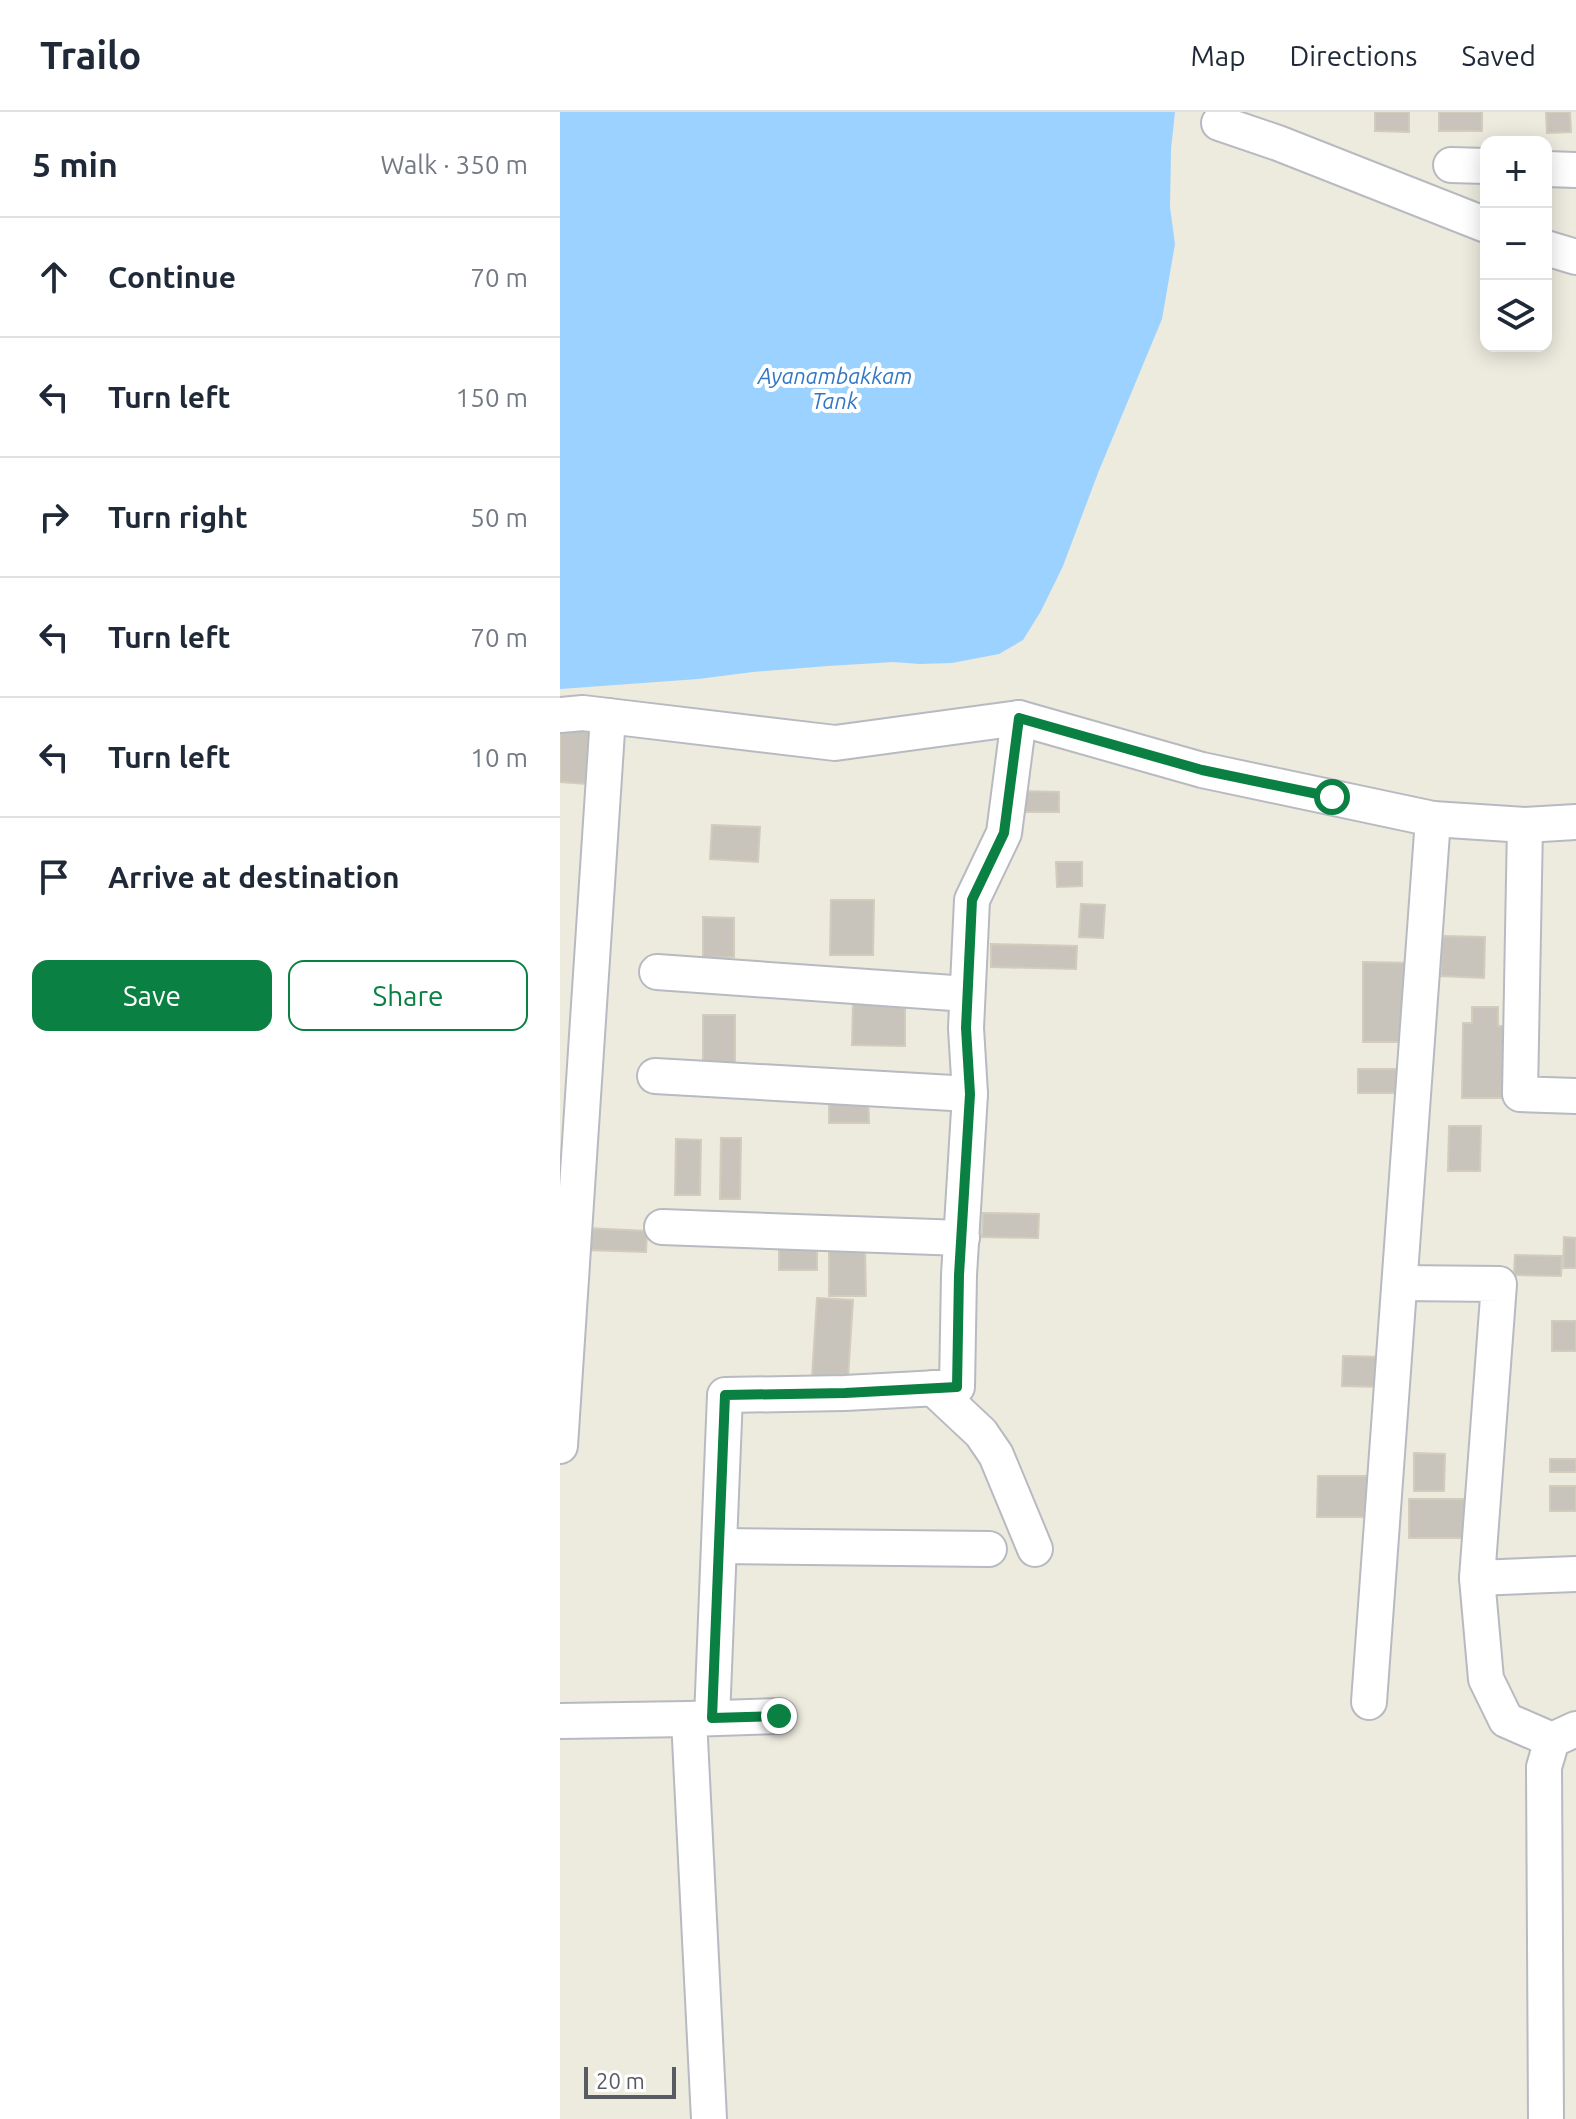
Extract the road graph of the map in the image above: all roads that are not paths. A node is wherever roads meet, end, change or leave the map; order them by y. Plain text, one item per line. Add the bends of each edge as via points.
1 (1219, 123) dead end
2 (1451, 165) dead end
3 (1480, 166) edge
4 (1552, 169) edge
5 (1576, 170) edge
6 (1480, 223) edge
7 (1552, 250) edge
8 (1576, 257) edge
9 (560, 715) edge
10 (608, 716) junction
11 (1019, 718) junction
12 (1433, 819) junction
13 (1576, 822) edge
14 (1525, 825) junction
15 (657, 972) dead end
16 (967, 994) junction
17 (655, 1076) dead end
18 (970, 1094) junction
19 (1576, 1096) edge
20 (662, 1227) dead end
21 (962, 1238) junction
22 (566, 1280) edge
23 (1400, 1283) junction
24 (933, 1388) junction
25 (560, 1446) edge
26 (720, 1546) junction
27 (989, 1549) dead end
28 (1035, 1549) dead end
29 (1576, 1574) edge
30 (1477, 1578) junction
31 (1369, 1702) dead end
32 (779, 1716) dead end
33 (700, 1718) junction
34 (560, 1721) edge
35 (1564, 1734) edge
36 (709, 2119) edge
37 (1546, 2119) edge

1 - 6 street
2 - 3 street
4 - 5 street
7 - 8 street
9 - 10 street
10 - 11 street via 835,743
10 - 22 street
11 - 12 street via 1202,770
11 - 16 street via 1004,833 972,900
12 - 14 street
12 - 23 street
13 - 14 street
14 - 19 street via 1520,1094
15 - 16 street
16 - 18 street
17 - 18 street
18 - 21 street
20 - 21 street
21 - 24 street via 957,1387
22 - 25 street
23 - 30 street via 1499,1284
23 - 31 street
24 - 26 street via 725,1395
24 - 28 street via 981,1433 996,1455
26 - 27 street
26 - 33 street
29 - 30 street
30 - 35 street via 1486,1679 1506,1720
32 - 33 street
33 - 34 street
33 - 36 street
35 - 37 street via 1544,1767

